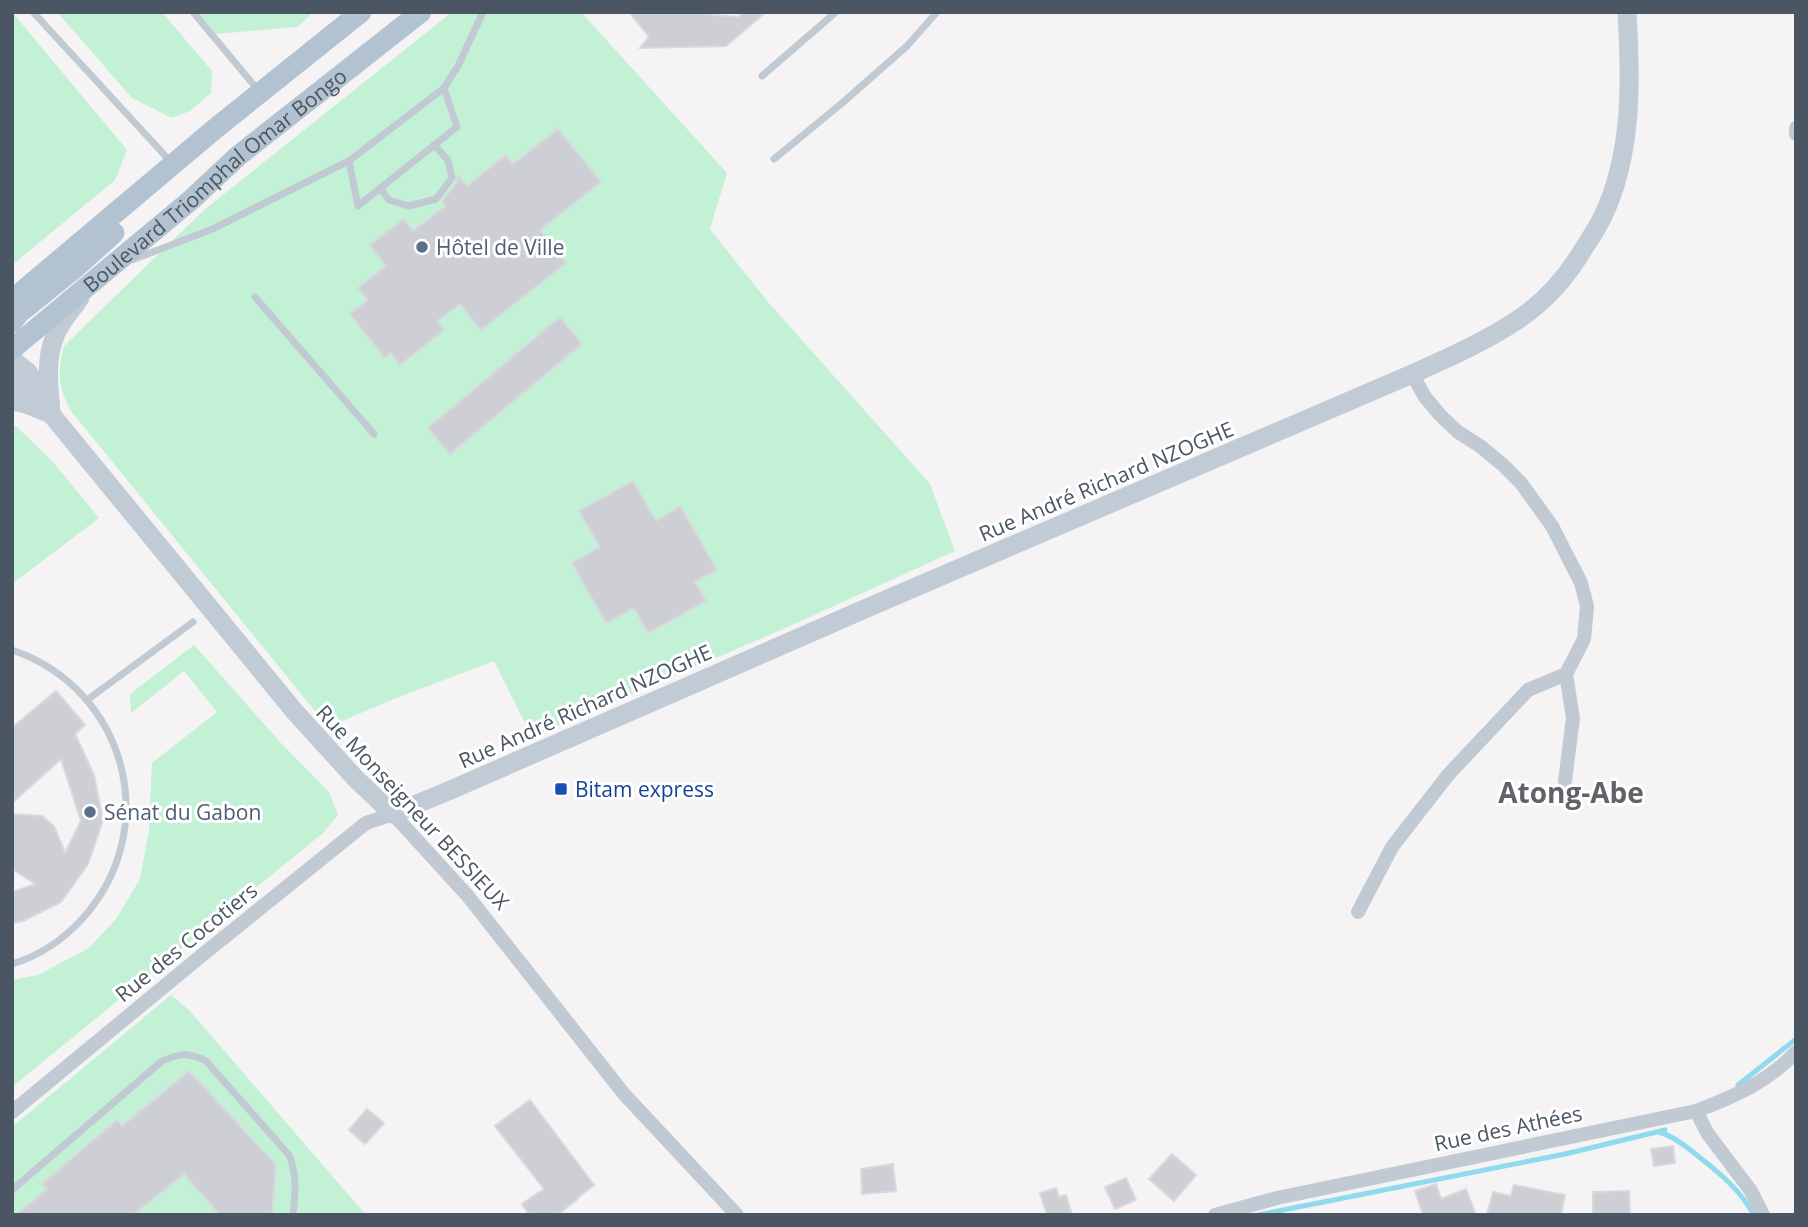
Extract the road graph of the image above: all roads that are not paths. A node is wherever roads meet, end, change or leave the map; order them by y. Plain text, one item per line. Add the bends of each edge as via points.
1 (33, 12) edge
2 (193, 12) edge
3 (361, 12) edge
4 (421, 12) edge
5 (483, 12) edge
6 (836, 12) edge
7 (937, 12) edge
8 (1627, 12) edge
9 (762, 76) dead end
10 (444, 88) junction
11 (260, 92) junction
12 (216, 128) junction
13 (1796, 128) edge
14 (1796, 134) edge
15 (434, 145) junction
16 (238, 156) junction
17 (774, 159) dead end
18 (349, 161) junction
19 (173, 164) junction
20 (151, 183) junction
21 (380, 188) junction
22 (108, 269) junction
23 (38, 279) junction
24 (88, 286) junction
25 (12, 292) edge
26 (255, 297) dead end
27 (12, 300) edge
28 (12, 322) edge
29 (12, 349) edge
30 (12, 359) edge
31 (1412, 374) junction
32 (12, 376) edge
33 (12, 401) edge
34 (50, 413) junction
35 (374, 434) dead end
36 (193, 621) dead end
37 (12, 650) edge
38 (1566, 674) junction
39 (87, 700) junction
40 (1565, 781) dead end
41 (393, 814) junction
42 (1358, 912) dead end
43 (12, 964) edge
44 (1796, 1052) edge
45 (1696, 1111) junction
46 (12, 1112) edge
47 (12, 1190) edge
48 (293, 1215) edge
49 (737, 1215) edge
50 (1215, 1215) edge
51 (1763, 1215) edge

1 - 19 lane
2 - 11 lane
3 - 11 main road, Boulevard Triomphal Omar Bongo
4 - 16 main road, Boulevard Triomphal Omar Bongo
5 - 10 lane
6 - 9 lane
7 - 17 lane via 907,46
8 - 31 street, Rue André Richard NZOGHE via 1625,144 1603,217 1552,292 1518,320
10 - 15 lane via 457,127
10 - 18 lane
11 - 12 main road, Boulevard Triomphal Omar Bongo
12 - 16 main road
12 - 19 main road, Boulevard Triomphal Omar Bongo
13 - 14 street
15 - 21 lane
15 - 21 lane via 448,160 452,178 436,199 409,206 389,200
16 - 22 main road, Boulevard Triomphal Omar Bongo
18 - 21 lane via 358,206
18 - 22 lane via 215,228
19 - 20 main road, Boulevard Triomphal Omar Bongo
20 - 23 main road, Boulevard Triomphal Omar Bongo
20 - 28 main road via 114,232
22 - 24 main road, Boulevard Triomphal Omar Bongo
23 - 25 main road
23 - 27 main road, Boulevard Triomphal Omar Bongo
24 - 29 main road, Boulevard Triomphal Omar Bongo
24 - 34 street via 52,344
26 - 35 lane
30 - 34 street via 28,372
31 - 38 street via 1440,415 1521,483 1567,552 1587,606 1584,639
31 - 41 street, Rue André Richard NZOGHE
32 - 34 street
33 - 34 street
34 - 41 street, Rue Monseigneur BESSIEUX via 295,712
36 - 39 lane
37 - 39 lane via 56,672
38 - 40 street via 1573,718
38 - 42 street via 1528,690 1448,775 1392,847
39 - 43 lane via 119,757 127,818 121,848 111,877 75,927 50,947
41 - 46 street, Rue des Cocotiers via 366,823
41 - 49 street, Rue Monseigneur BESSIEUX via 467,895 624,1094
44 - 45 street, Rue des Athées via 1752,1087
45 - 50 street, Rue des Athées via 1277,1198
45 - 51 street
47 - 48 lane via 162,1061 180,1054 194,1055 206,1060 289,1155 295,1171

